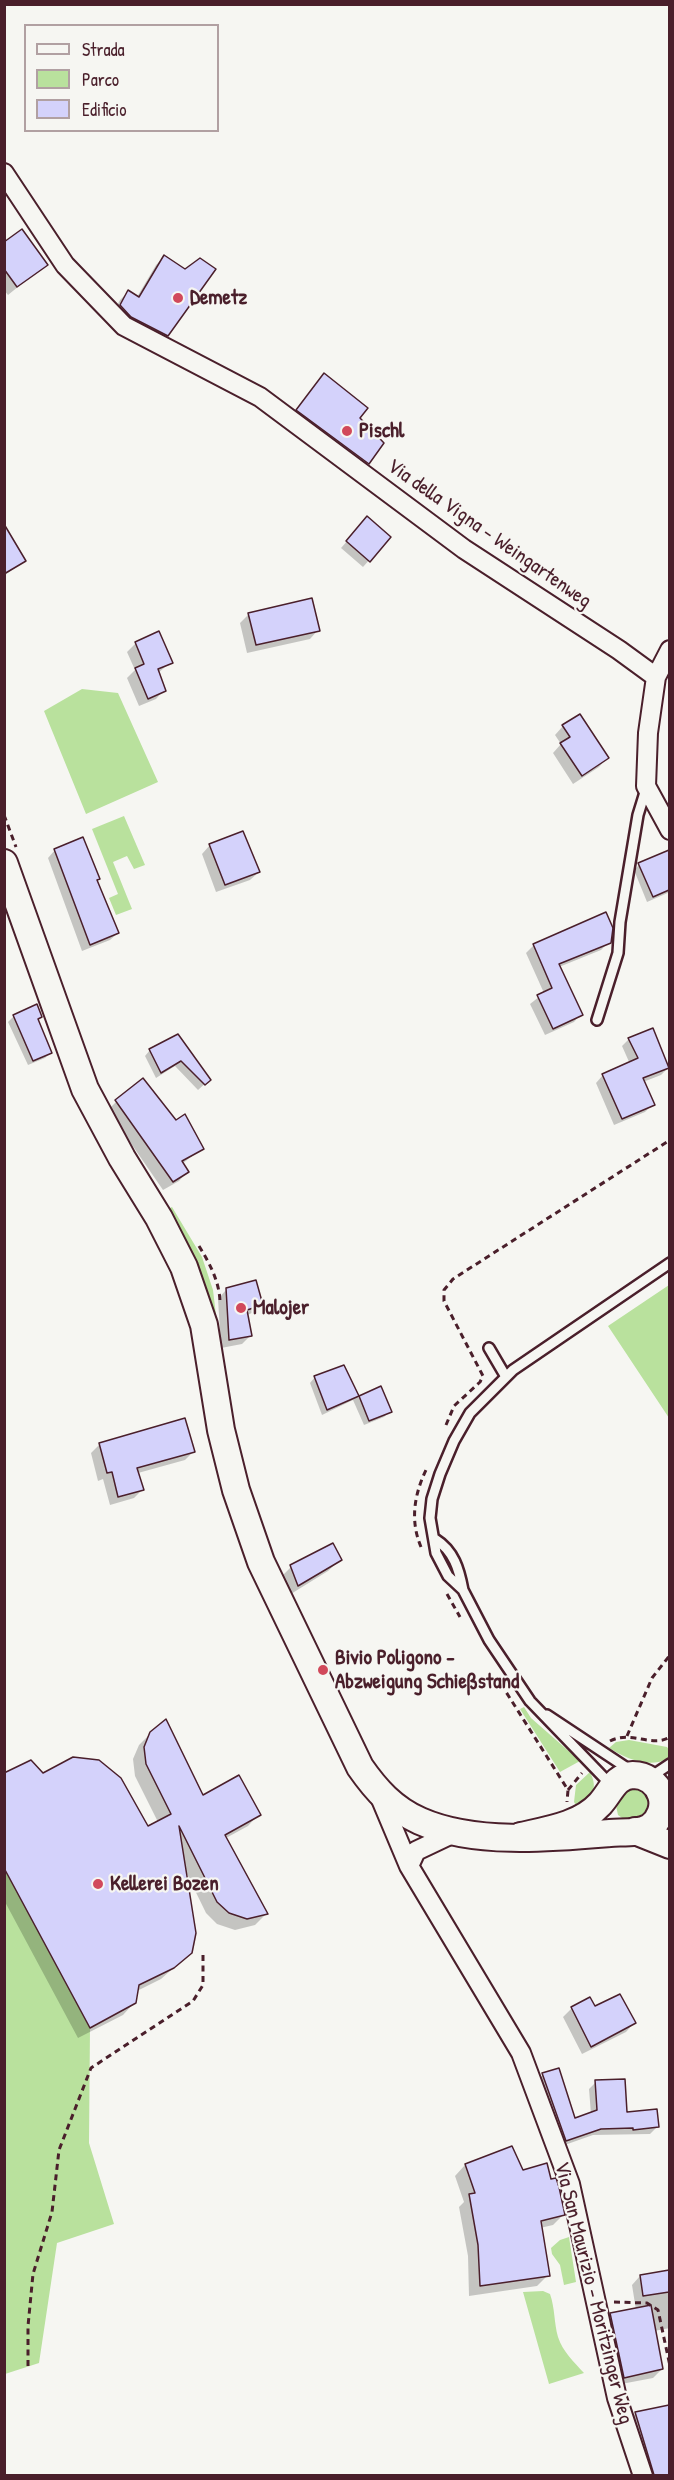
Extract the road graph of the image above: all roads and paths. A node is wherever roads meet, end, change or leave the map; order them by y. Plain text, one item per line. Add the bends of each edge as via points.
1 (4, 172) edge
2 (669, 650) edge
3 (656, 677) junction
4 (646, 786) junction
5 (4, 815) edge
6 (669, 830) edge
7 (12, 860) edge
8 (597, 1020) dead end
9 (669, 1140) edge
10 (197, 1243) dead end
11 (669, 1263) edge
12 (220, 1301) dead end
13 (489, 1348) dead end
14 (506, 1377) junction
15 (442, 1434) dead end
16 (430, 1462) dead end
17 (423, 1552) dead end
18 (444, 1591) dead end
19 (462, 1620) dead end
20 (669, 1655) edge
21 (498, 1679) dead end
22 (540, 1711) junction
23 (627, 1736) dead end
24 (658, 1770) edge
25 (610, 1790) junction
26 (378, 1793) junction
27 (567, 1808) dead end
28 (666, 1808) edge
29 (633, 1831) junction
30 (456, 1832) junction
31 (521, 1836) junction
32 (669, 1845) edge
33 (409, 1866) junction
34 (203, 1955) dead end
35 (595, 2301) junction
36 (28, 2366) dead end
37 (669, 2366) edge
38 (643, 2475) edge

1 - 3 street, Via della Vigna - Weingartenweg via 65,265 124,326 260,397 464,549
2 - 3 street
3 - 4 street
4 - 6 street
4 - 8 lane via 621,911 618,953
5 - 7 path
7 - 26 main road, Via San Maurizio - Moritzinger Weg via 85,1089 184,1267 204,1325 221,1430 236,1490 261,1562 360,1767
9 - 15 path via 453,1279 444,1290 444,1301 483,1376 454,1406
10 - 12 path via 209,1263
11 - 14 lane
13 - 14 lane
14 - 22 lane via 470,1413 454,1441 440,1474 430,1518 436,1553 448,1576 463,1590 489,1640
16 - 17 path via 414,1506 415,1534
18 - 19 path
20 - 23 path via 652,1678
21 - 27 path via 568,1790
22 - 24 lane
22 - 25 lane
24 - 25 main road via 624,1777
24 - 28 main road via 657,1786
25 - 29 main road via 607,1802 612,1820
25 - 31 main road via 600,1805 568,1824
26 - 30 main road via 402,1812
26 - 33 street, Via San Maurizio - Moritzinger Weg
28 - 29 main road via 650,1827
29 - 31 main road
29 - 32 main road
30 - 31 main road
30 - 33 street via 416,1851
33 - 35 street, Via San Maurizio - Moritzinger Weg via 521,2053 570,2184
34 - 36 path via 203,1985 193,2001 91,2068 59,2150 52,2212 33,2274
35 - 37 path via 647,2303 658,2310
35 - 38 street, Via San Maurizio - Moritzinger Weg via 617,2398

